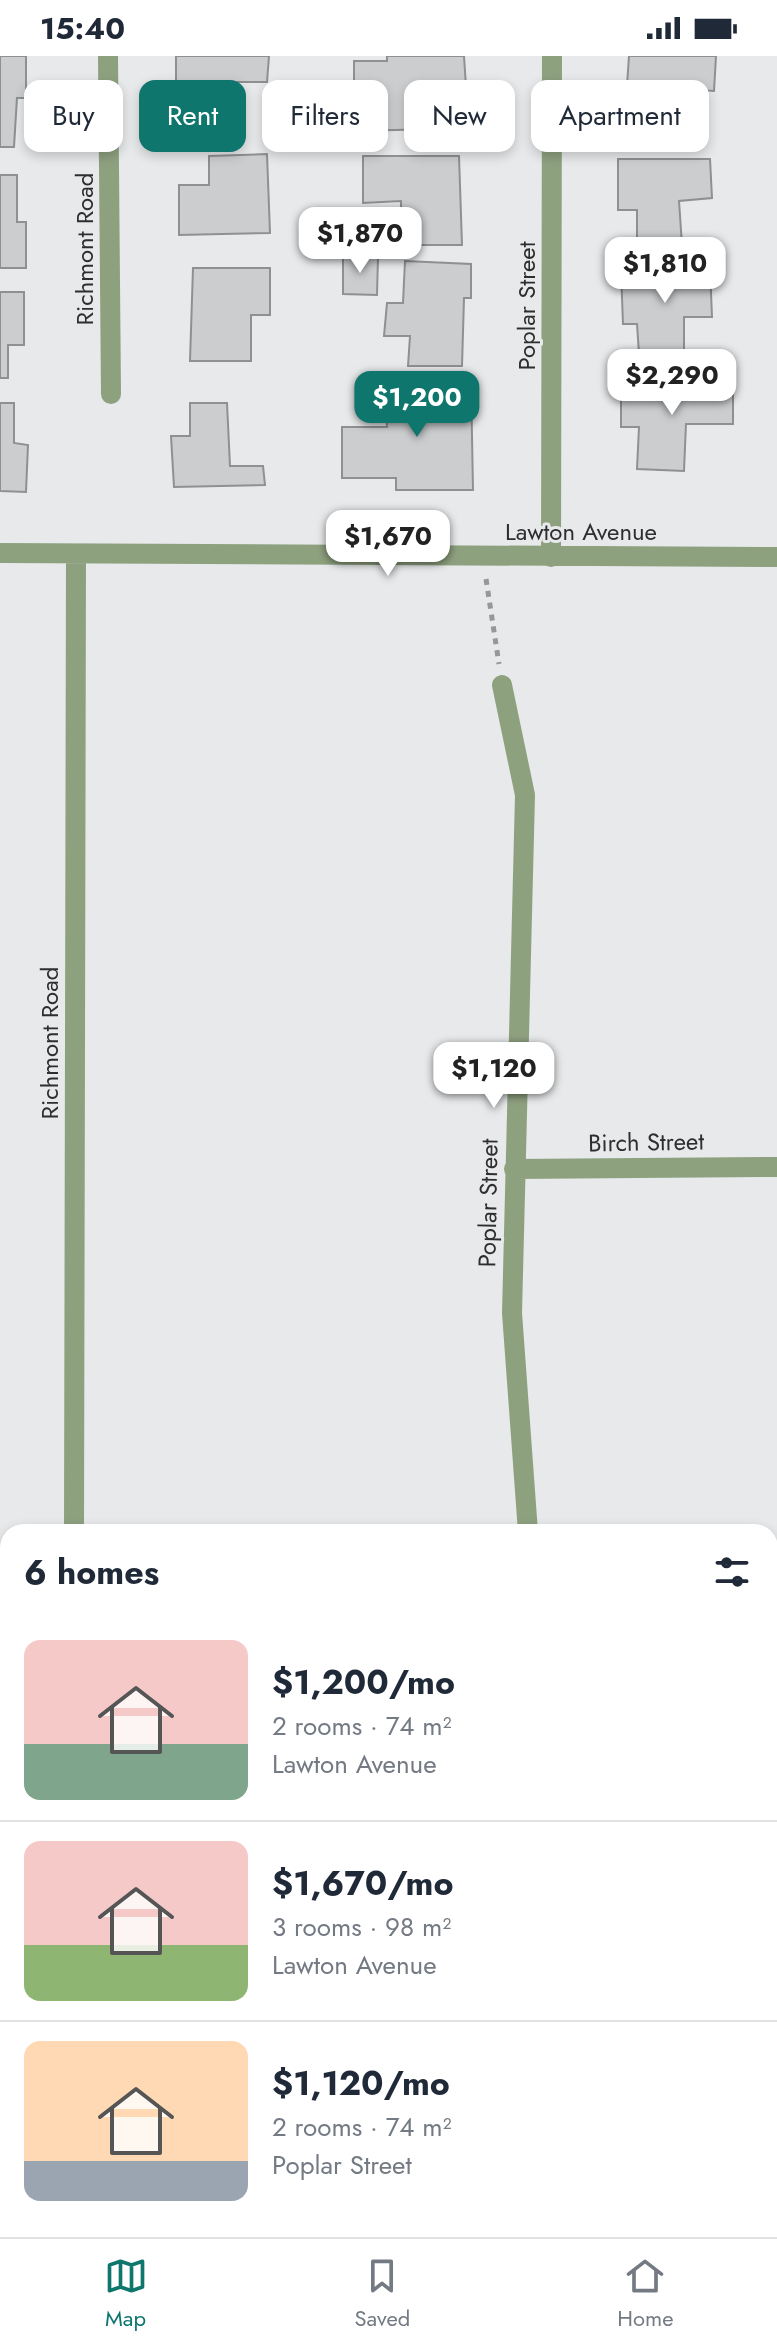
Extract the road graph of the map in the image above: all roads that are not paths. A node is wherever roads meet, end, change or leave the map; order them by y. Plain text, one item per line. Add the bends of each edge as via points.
1 (108, 56) edge
2 (552, 56) edge
3 (111, 394) dead end
4 (0, 553) edge
5 (76, 554) junction
6 (551, 557) junction
7 (777, 557) edge
8 (502, 685) road end
9 (777, 1167) edge
10 (514, 1169) junction
11 (74, 1524) edge
12 (527, 1524) edge

1 - 3 street, Richmont Road
2 - 6 street, Poplar Street
4 - 5 street, Lawton Avenue
5 - 6 street, Lawton Avenue
5 - 11 street, Richmont Road
6 - 7 street, Lawton Avenue
8 - 10 street, Poplar Street via 525,795
9 - 10 street, Birch Street
10 - 12 street, Poplar Street via 512,1313

